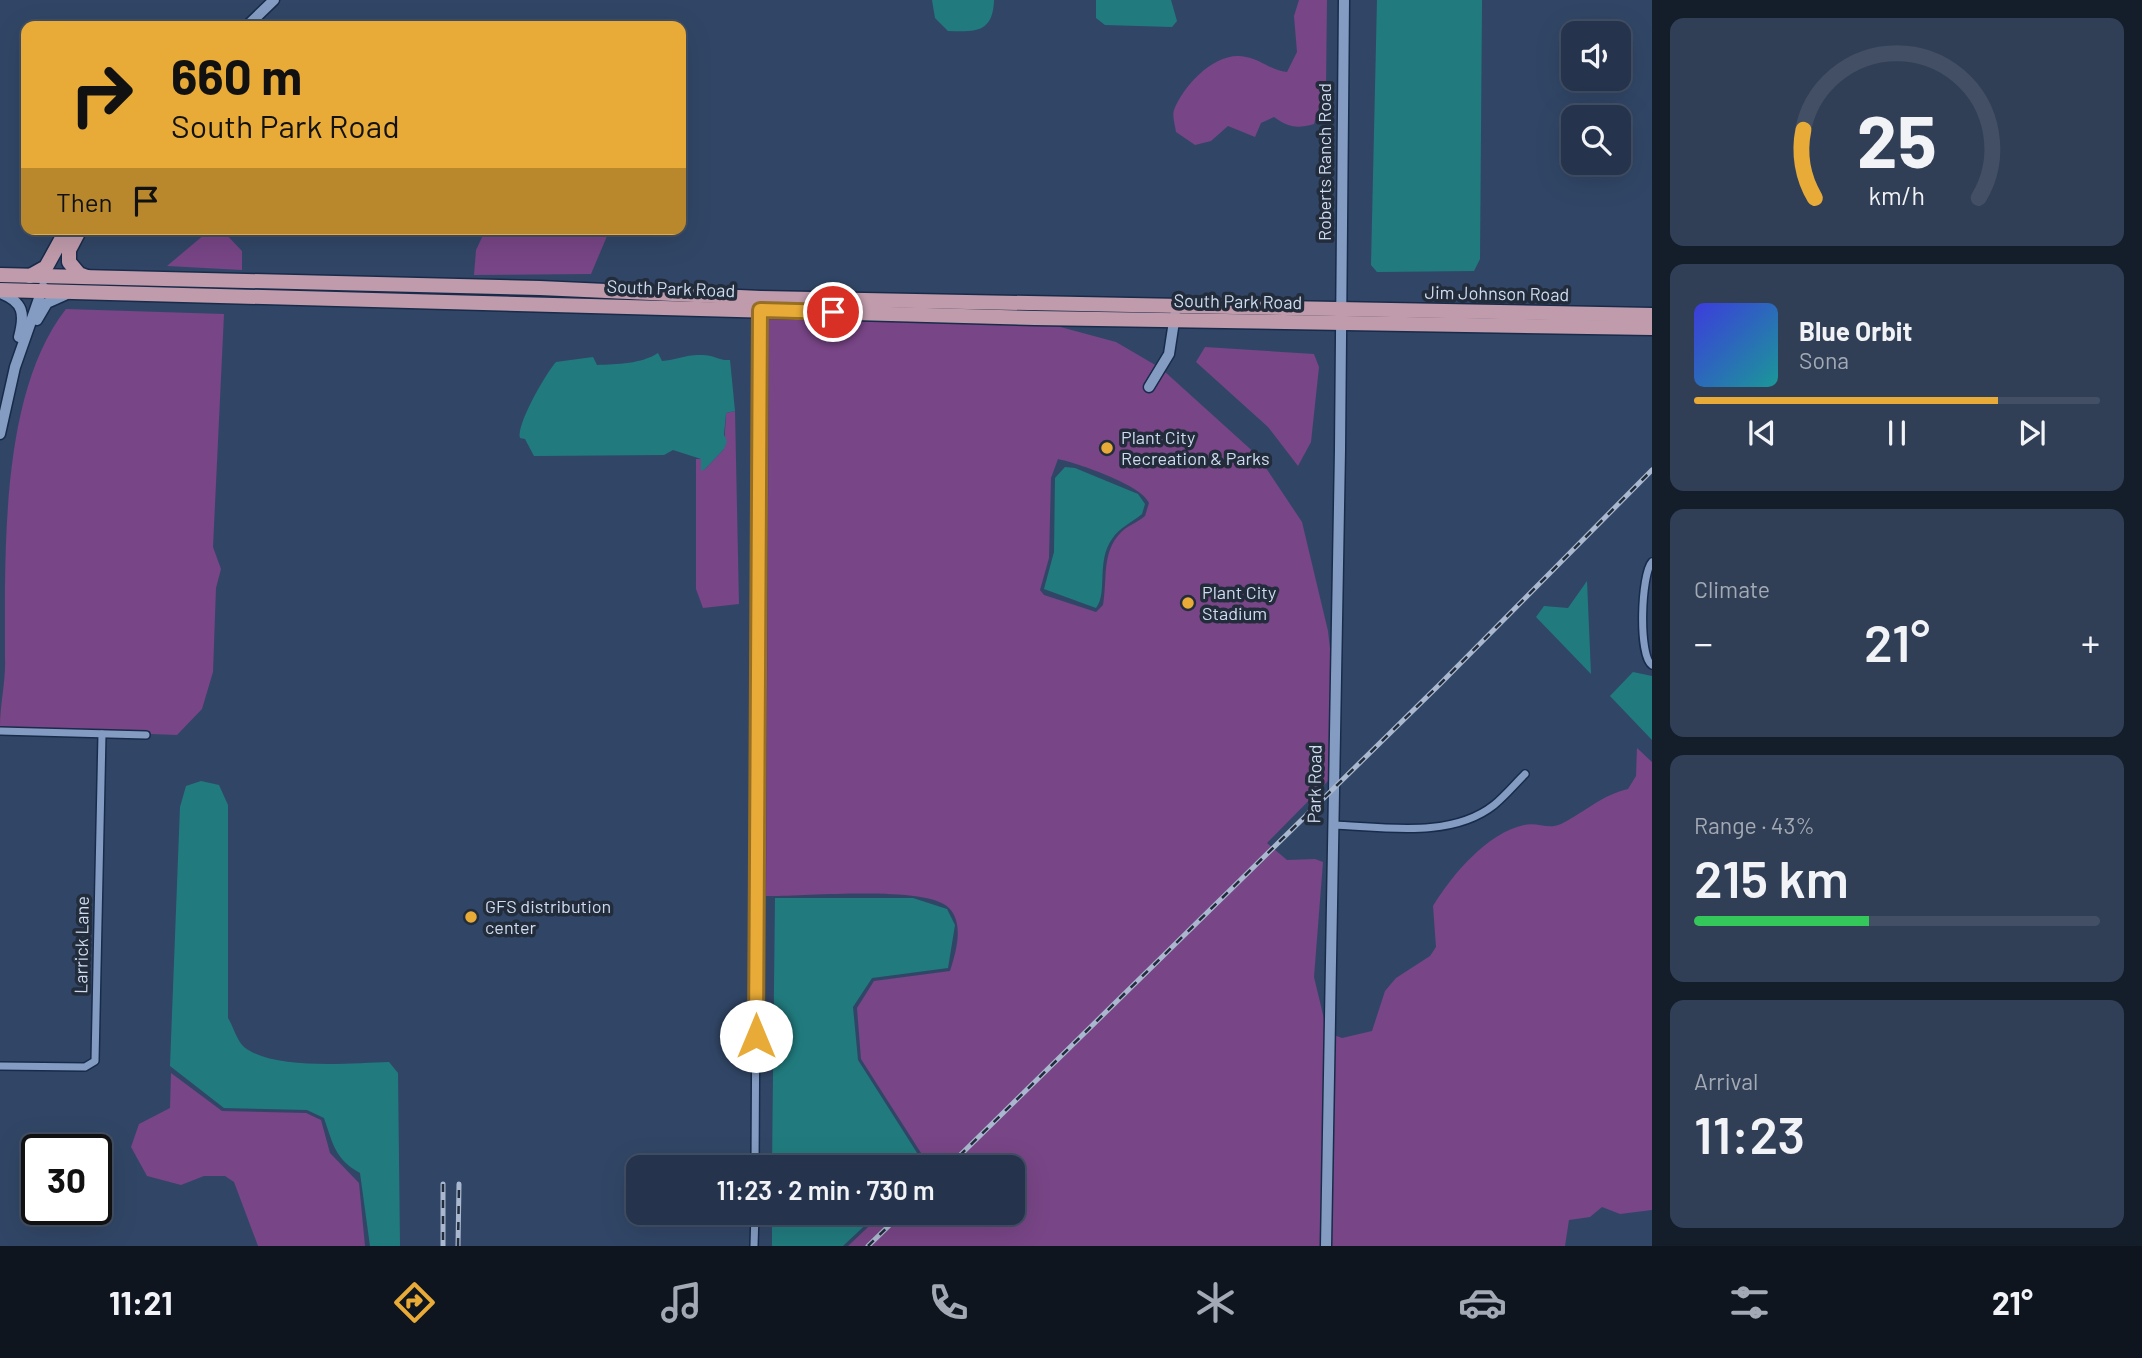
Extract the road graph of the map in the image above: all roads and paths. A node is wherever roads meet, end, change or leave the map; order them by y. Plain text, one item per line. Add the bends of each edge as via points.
1 (274, 0) edge
2 (1344, 0) edge
3 (252, 21) edge
4 (64, 235) edge
5 (71, 235) edge
6 (77, 235) edge
7 (0, 275) edge
8 (29, 276) junction
9 (49, 277) junction
10 (88, 278) junction
11 (168, 280) junction
12 (0, 289) edge
13 (41, 291) junction
14 (75, 292) junction
15 (760, 304) junction
16 (884, 307) junction
17 (1176, 312) junction
18 (1652, 315) edge
19 (1342, 317) junction
20 (1453, 319) junction
21 (1652, 328) edge
22 (15, 367) junction
23 (1149, 387) dead end
24 (0, 434) edge
25 (1652, 562) edge
26 (1652, 665) edge
27 (0, 730) edge
28 (102, 734) junction
29 (146, 735) dead end
30 (1525, 774) dead end
31 (1333, 825) junction
32 (0, 1066) edge
33 (755, 1155) edge
34 (754, 1225) edge
35 (754, 1246) edge
36 (1326, 1246) edge

1 - 3 street
2 - 19 street, Roberts Ranch Road
4 - 8 main road via 47,267
5 - 9 street
6 - 10 main road via 69,262
7 - 8 main road
8 - 9 main road
9 - 10 main road, South Park Road
9 - 12 main road
9 - 13 street
10 - 11 main road, South Park Road
11 - 13 main road via 69,283
11 - 15 main road, South Park Road via 540,288
12 - 13 main road
12 - 22 street via 18,302 24,318
13 - 14 main road, South Park Road
13 - 22 street
14 - 15 main road, South Park Road via 707,309
14 - 22 street via 47,303
15 - 16 main road, South Park Road
15 - 33 street
16 - 17 main road, South Park Road via 1063,318
16 - 17 main road, South Park Road via 1031,312 1050,304
17 - 19 main road, South Park Road
17 - 19 main road, South Park Road via 1238,321
17 - 23 street via 1169,354
18 - 20 main road, Jim Johnson Road via 1564,315 1547,322
19 - 20 main road, Jim Johnson Road
19 - 31 street, Park Road
20 - 21 main road, Jim Johnson Road
22 - 24 street
25 - 26 street via 1644,577 1643,653
27 - 28 street
28 - 29 street
28 - 32 street, Larrick Lane via 95,1061 85,1067
30 - 31 street via 1493,806 1455,824 1427,828
31 - 36 street, Park Road
34 - 35 street

